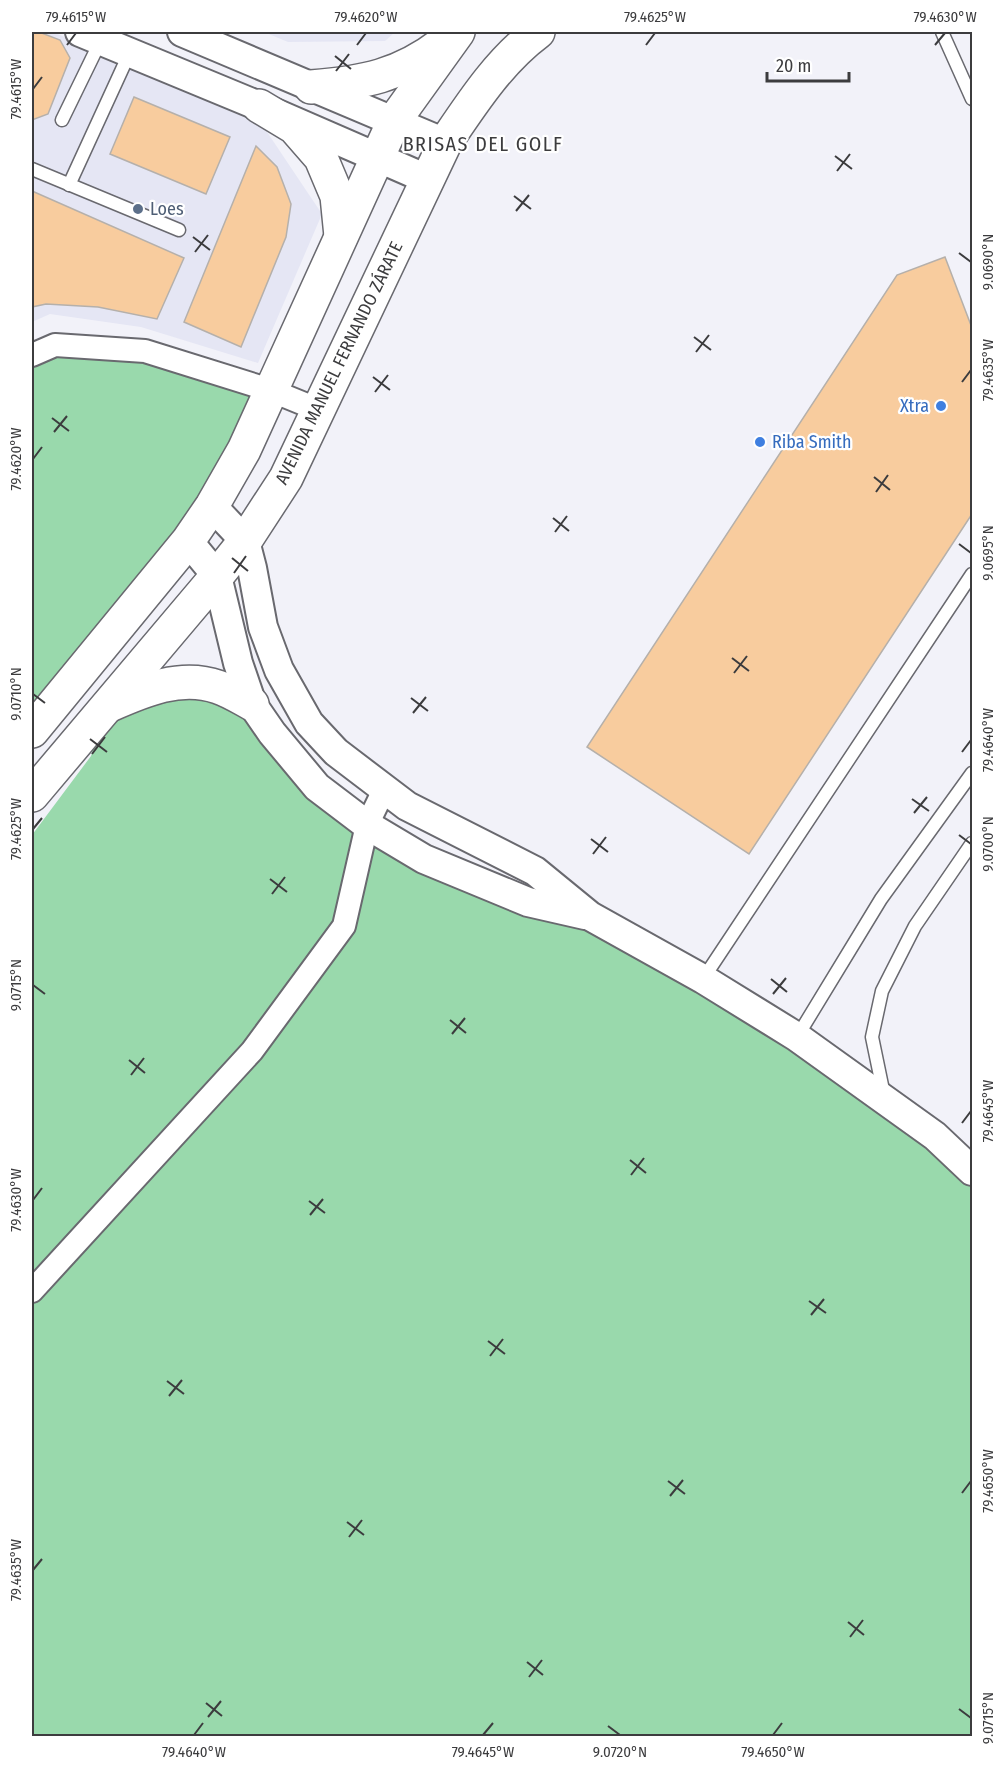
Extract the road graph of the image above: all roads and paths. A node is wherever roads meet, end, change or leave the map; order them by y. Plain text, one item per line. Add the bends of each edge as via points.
1 (182, 32) edge
2 (457, 32) edge
3 (538, 32) edge
4 (942, 32) edge
5 (91, 36) edge
6 (131, 52) junction
7 (311, 87) junction
8 (972, 99) edge
9 (259, 106) junction
10 (62, 120) dead end
11 (394, 121) junction
12 (445, 143) junction
13 (378, 159) junction
14 (32, 169) edge
15 (426, 179) junction
16 (69, 185) junction
17 (179, 230) dead end
18 (341, 236) junction
19 (32, 355) edge
20 (270, 390) junction
21 (319, 410) junction
22 (212, 506) junction
23 (188, 541) junction
24 (245, 542) junction
25 (972, 574) edge
26 (217, 576) junction
27 (252, 704) junction
28 (106, 707) junction
29 (32, 731) edge
30 (972, 773) edge
31 (384, 790) junction
32 (32, 795) edge
33 (367, 825) junction
34 (972, 843) edge
35 (590, 916) junction
36 (703, 979) junction
37 (797, 1037) junction
38 (885, 1100) junction
39 (972, 1171) edge
40 (32, 1291) edge

1 - 7 street
2 - 7 main road via 425,57 388,74 351,84
2 - 11 main road
3 - 12 main road, AVENIDA MANUEL FERNANDO ZÁRATE via 519,46 476,97
4 - 8 lane
5 - 6 street
5 - 10 lane
6 - 9 street
6 - 16 lane
7 - 11 street
9 - 13 street
9 - 18 main road via 294,127 321,158 337,196
11 - 12 street
11 - 13 main road
12 - 15 main road, AVENIDA MANUEL FERNANDO ZÁRATE
13 - 15 street
13 - 18 main road
14 - 16 lane
15 - 21 main road, AVENIDA MANUEL FERNANDO ZÁRATE
16 - 17 lane
18 - 20 main road
19 - 20 street via 55,345 145,351
20 - 21 street
20 - 22 main road via 244,450
21 - 24 main road, AVENIDA MANUEL FERNANDO ZÁRATE via 286,478
22 - 23 main road
22 - 24 street
23 - 26 street
23 - 29 main road
24 - 26 main road, AVENIDA MANUEL FERNANDO ZÁRATE
24 - 31 street via 263,627 284,679 309,723 336,752
25 - 36 lane
26 - 27 street
26 - 28 main road, AVENIDA MANUEL FERNANDO ZÁRATE
27 - 28 main road via 220,687 197,681 138,692
27 - 33 street via 317,787
28 - 32 main road, AVENIDA MANUEL FERNANDO ZÁRATE
30 - 37 lane via 881,899
31 - 33 street
31 - 35 street via 455,832 535,871
33 - 35 street via 424,859 528,902
33 - 40 street via 344,926 252,1051
34 - 38 lane via 915,926 882,991 872,1037
35 - 36 street
36 - 37 street
37 - 38 street
38 - 39 street via 935,1136

